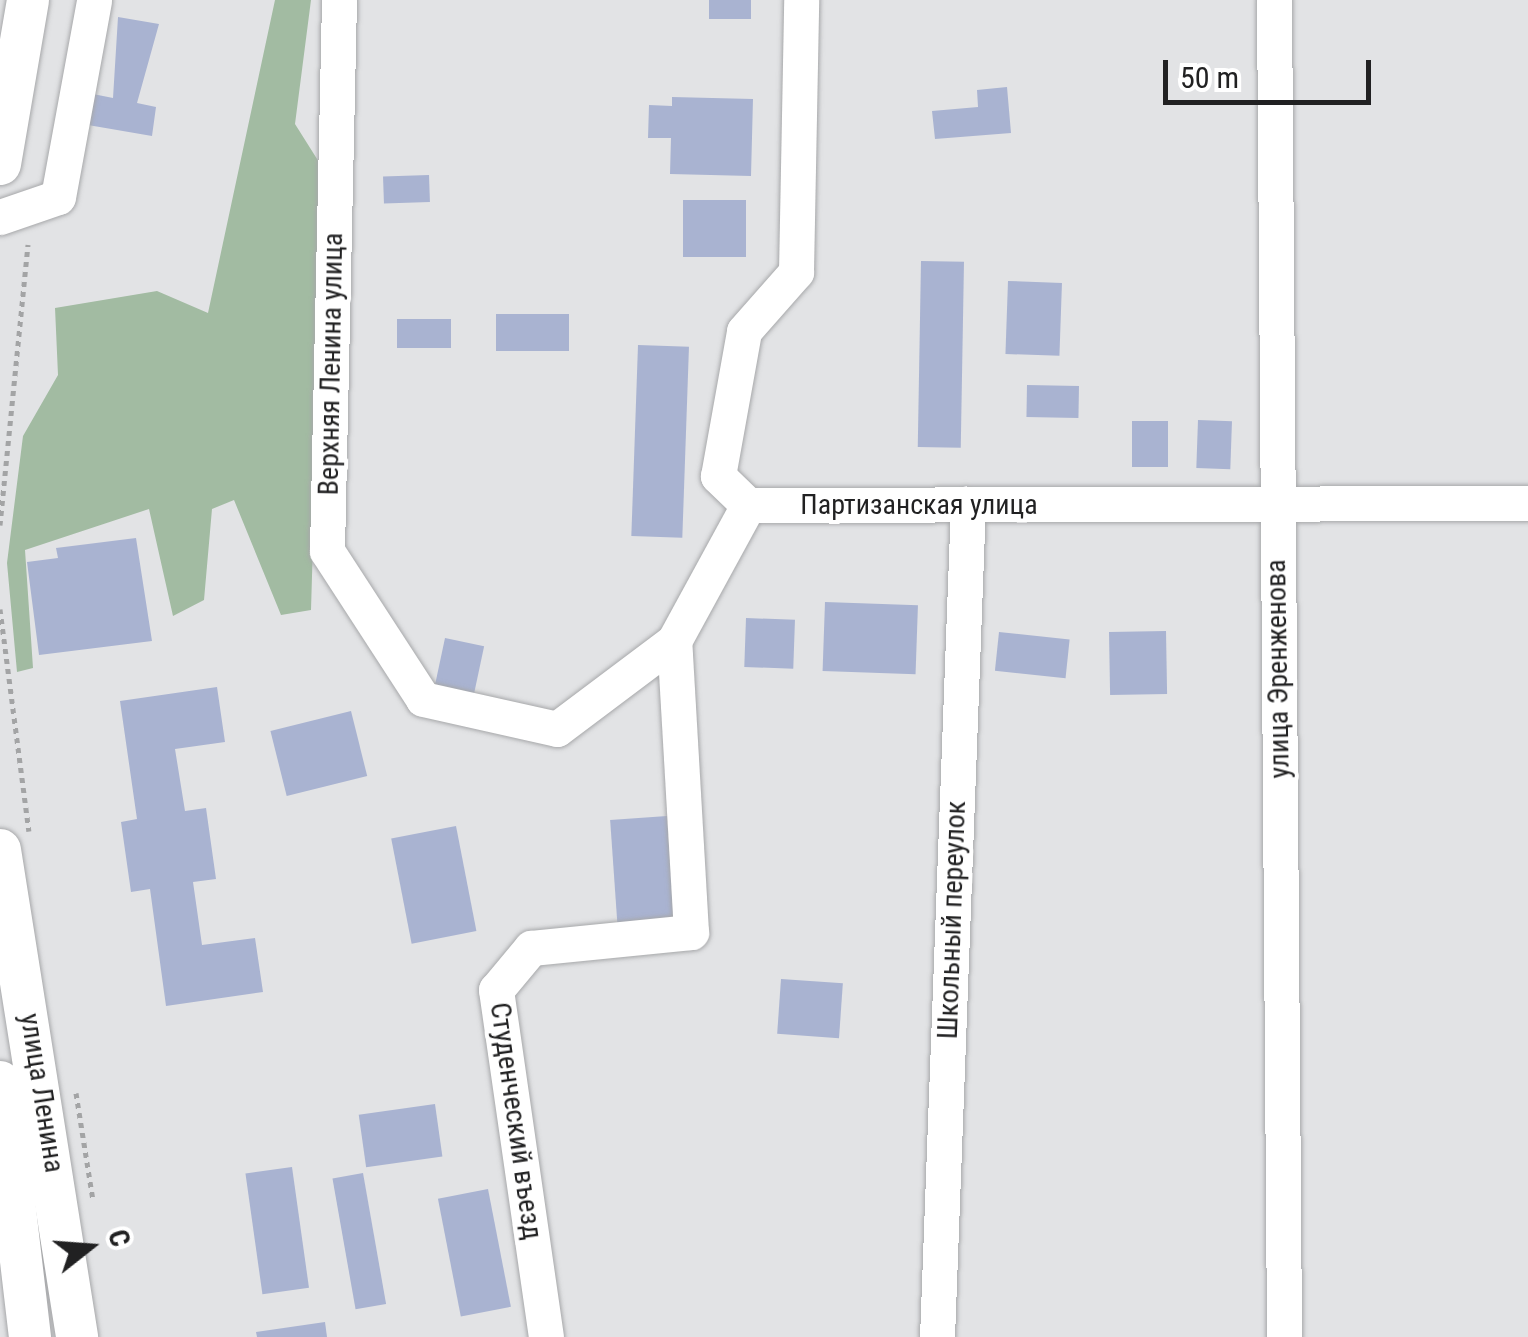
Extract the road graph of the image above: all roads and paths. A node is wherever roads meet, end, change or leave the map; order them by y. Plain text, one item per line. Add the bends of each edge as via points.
1 (28, 0) edge
2 (94, 0) edge
3 (339, 0) edge
4 (800, 0) edge
5 (1274, 0) edge
6 (0, 164) edge
7 (0, 217) edge
8 (28, 244) dead end
9 (1528, 503) edge
10 (968, 504) junction
11 (748, 506) junction
12 (1276, 506) junction
13 (0, 525) edge
14 (674, 641) junction
15 (0, 850) edge
16 (0, 1082) edge
17 (30, 1337) edge
18 (77, 1337) edge
19 (546, 1337) edge
20 (937, 1337) edge
21 (1284, 1337) edge

1 - 6 main road
2 - 7 street via 58,197
3 - 14 street, Верхняя Ленина улица via 327,551 423,699 557,729
4 - 11 street via 796,272 744,331 718,476
5 - 12 street, улица Эренженова
8 - 13 path
9 - 12 street, Партизанская улица
10 - 11 street, Партизанская улица
10 - 12 street, Партизанская улица
10 - 20 street, Школьный переулок
11 - 14 street
12 - 21 street, улица Эренженова
14 - 19 street, Студенческий въезд via 691,932 531,948 496,990
15 - 18 main road, улица Ленина
16 - 17 main road, улица Ленина

